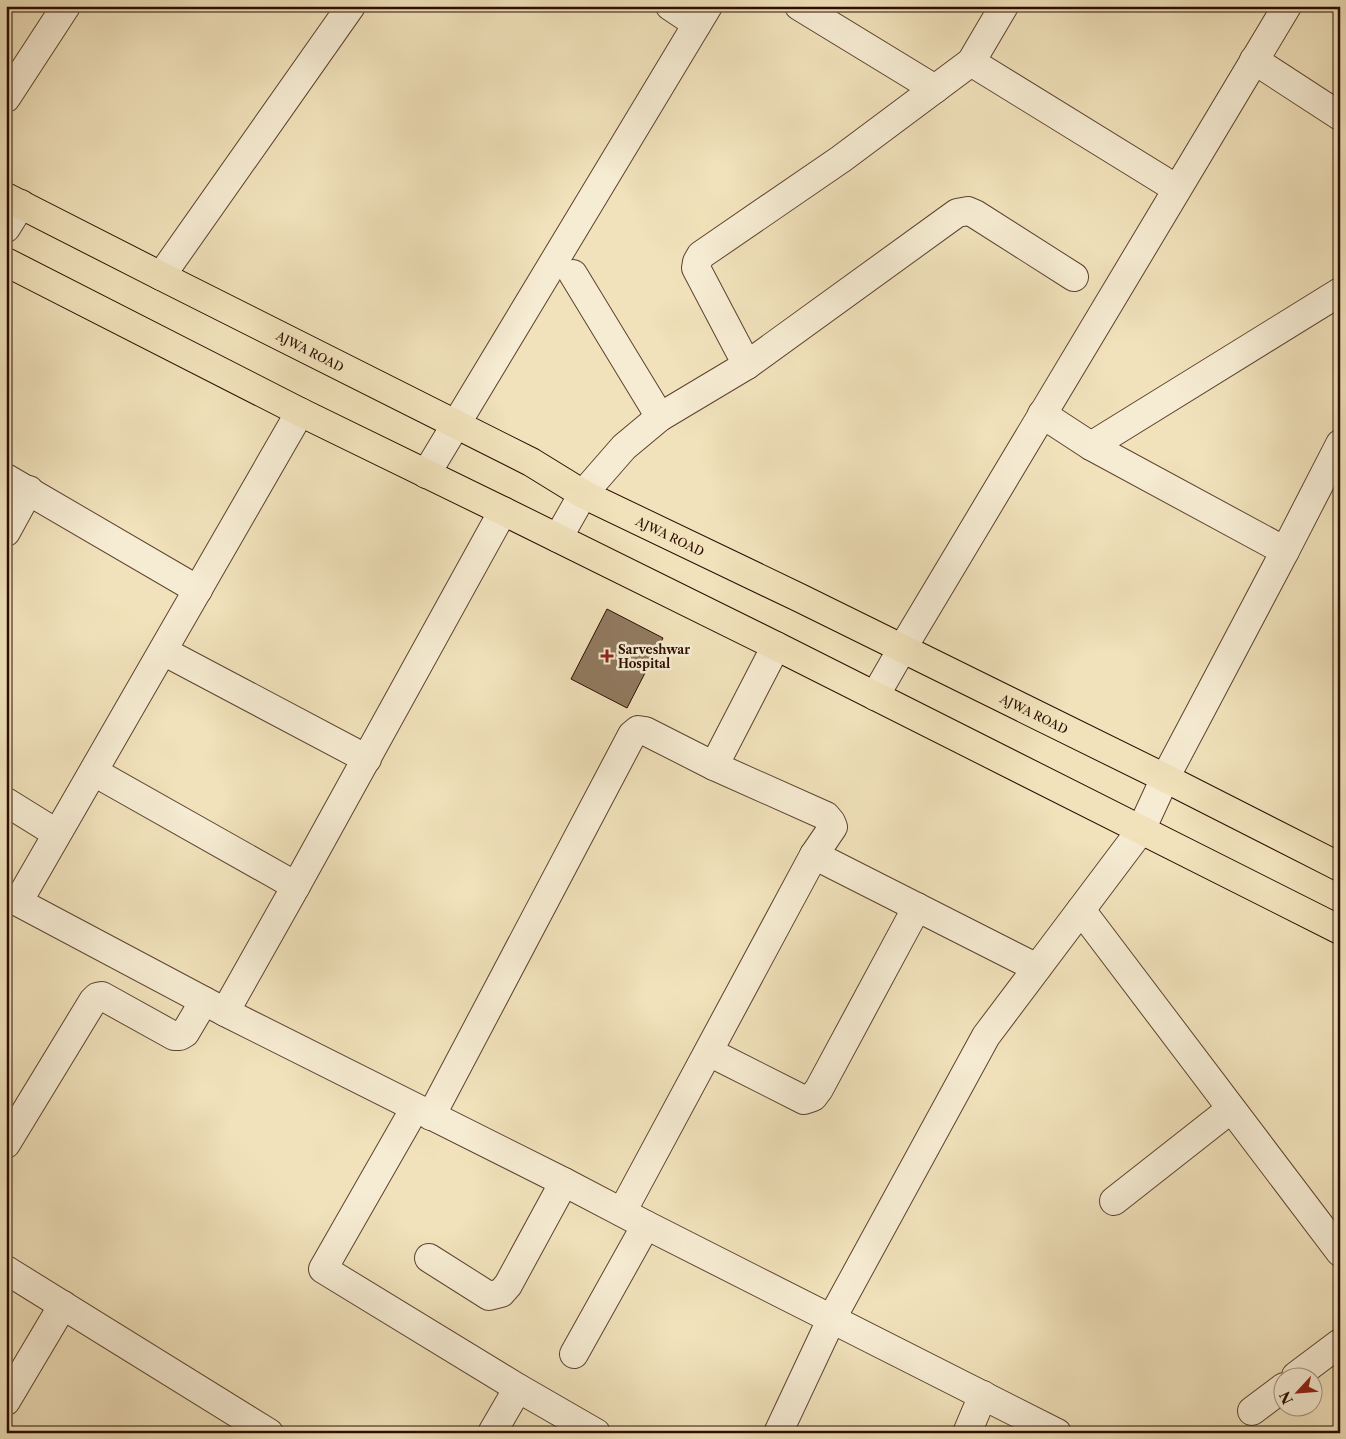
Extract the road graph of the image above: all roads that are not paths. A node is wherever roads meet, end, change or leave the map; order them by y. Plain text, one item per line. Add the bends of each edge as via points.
1 (66, 6) edge
2 (351, 6) edge
3 (670, 6) edge
4 (799, 6) edge
5 (1286, 6) edge
6 (1001, 7) edge
7 (702, 15) edge
8 (1254, 60) junction
9 (971, 62) junction
10 (935, 89) junction
11 (6, 98) edge
12 (1340, 116) edge
13 (1177, 189) junction
14 (13, 201) edge
15 (6, 228) edge
16 (6, 262) edge
17 (573, 274) dead end
18 (161, 276) junction
19 (1074, 277) dead end
20 (1340, 292) edge
21 (747, 365) junction
22 (300, 412) junction
23 (1042, 414) junction
24 (660, 417) junction
25 (456, 424) junction
26 (1340, 444) edge
27 (1091, 446) junction
28 (426, 474) junction
29 (18, 484) edge
30 (583, 494) junction
31 (503, 511) junction
32 (6, 532) edge
33 (558, 538) junction
34 (1285, 551) junction
35 (198, 590) junction
36 (776, 646) junction
37 (902, 649) junction
38 (162, 652) junction
39 (875, 696) junction
40 (367, 759) junction
41 (714, 766) junction
42 (94, 772) junction
43 (1165, 778) junction
44 (6, 802) edge
45 (1141, 830) junction
46 (56, 834) junction
47 (814, 855) junction
48 (1340, 867) edge
49 (296, 886) junction
50 (917, 906) junction
51 (1080, 910) junction
52 (1340, 930) edge
53 (1037, 968) junction
54 (214, 1007) junction
55 (709, 1052) junction
56 (1231, 1108) junction
57 (423, 1112) junction
58 (6, 1144) edge
59 (564, 1182) junction
60 (1114, 1201) dead end
61 (622, 1212) junction
62 (646, 1225) junction
63 (1340, 1252) edge
64 (429, 1258) dead end
65 (6, 1270) edge
66 (62, 1305) junction
67 (832, 1318) junction
68 (1340, 1342) edge
69 (574, 1354) dead end
70 (1309, 1366) edge
71 (518, 1388) junction
72 (983, 1394) junction
73 (1274, 1394) edge
74 (6, 1401) edge
75 (1252, 1411) dead end
76 (265, 1432) edge
77 (1055, 1432) edge
78 (492, 1433) edge
79 (596, 1433) edge
80 (778, 1433) edge
81 (967, 1433) edge

1 - 11 street
2 - 18 street
3 - 7 street
4 - 10 street
5 - 8 street
6 - 9 street
7 - 25 street
8 - 12 street
8 - 13 street
9 - 10 street
9 - 13 street
10 - 21 street via 841,159 701,255 696,262 696,268
13 - 23 street
14 - 15 street
14 - 18 main road, AJWA ROAD
16 - 22 main road
17 - 24 street
18 - 25 main road, AJWA ROAD
19 - 21 street via 975,214 968,211 957,213
20 - 27 street
21 - 24 street
22 - 28 main road
22 - 35 street
23 - 27 street
23 - 37 street
24 - 30 street via 624,447
25 - 28 street
25 - 30 main road, AJWA ROAD via 531,462
26 - 34 street
27 - 34 street
28 - 31 main road
29 - 32 street
29 - 35 street
30 - 33 street
30 - 37 main road, AJWA ROAD
31 - 33 main road
31 - 40 street
33 - 36 main road
34 - 43 street
35 - 38 street
36 - 39 main road
36 - 41 street
37 - 39 street
37 - 43 main road, AJWA ROAD
38 - 40 street
38 - 42 street
39 - 45 main road
40 - 49 street
41 - 47 street via 826,816 833,827
41 - 57 street via 646,731 638,730 632,735
42 - 46 street
42 - 49 street
43 - 45 street
43 - 48 main road, AJWA ROAD
44 - 46 street
45 - 51 street
45 - 52 main road
46 - 54 street via 18,902
47 - 50 street
47 - 55 street
49 - 54 street
50 - 53 street
50 - 55 street via 813,1097 804,1100
51 - 53 street
51 - 56 street
53 - 67 street via 986,1036
54 - 57 street
54 - 58 street via 185,1033 174,1036 102,996 97,997
55 - 61 street
56 - 60 street
56 - 63 street
57 - 59 street
57 - 71 street via 323,1269
59 - 61 street
59 - 64 street via 500,1294 489,1296
61 - 62 street
62 - 67 street
62 - 69 street
65 - 66 street
66 - 74 street
66 - 76 street
67 - 72 street
67 - 80 street
68 - 70 street
71 - 78 street
71 - 79 street
72 - 77 street
72 - 81 street
73 - 75 street

